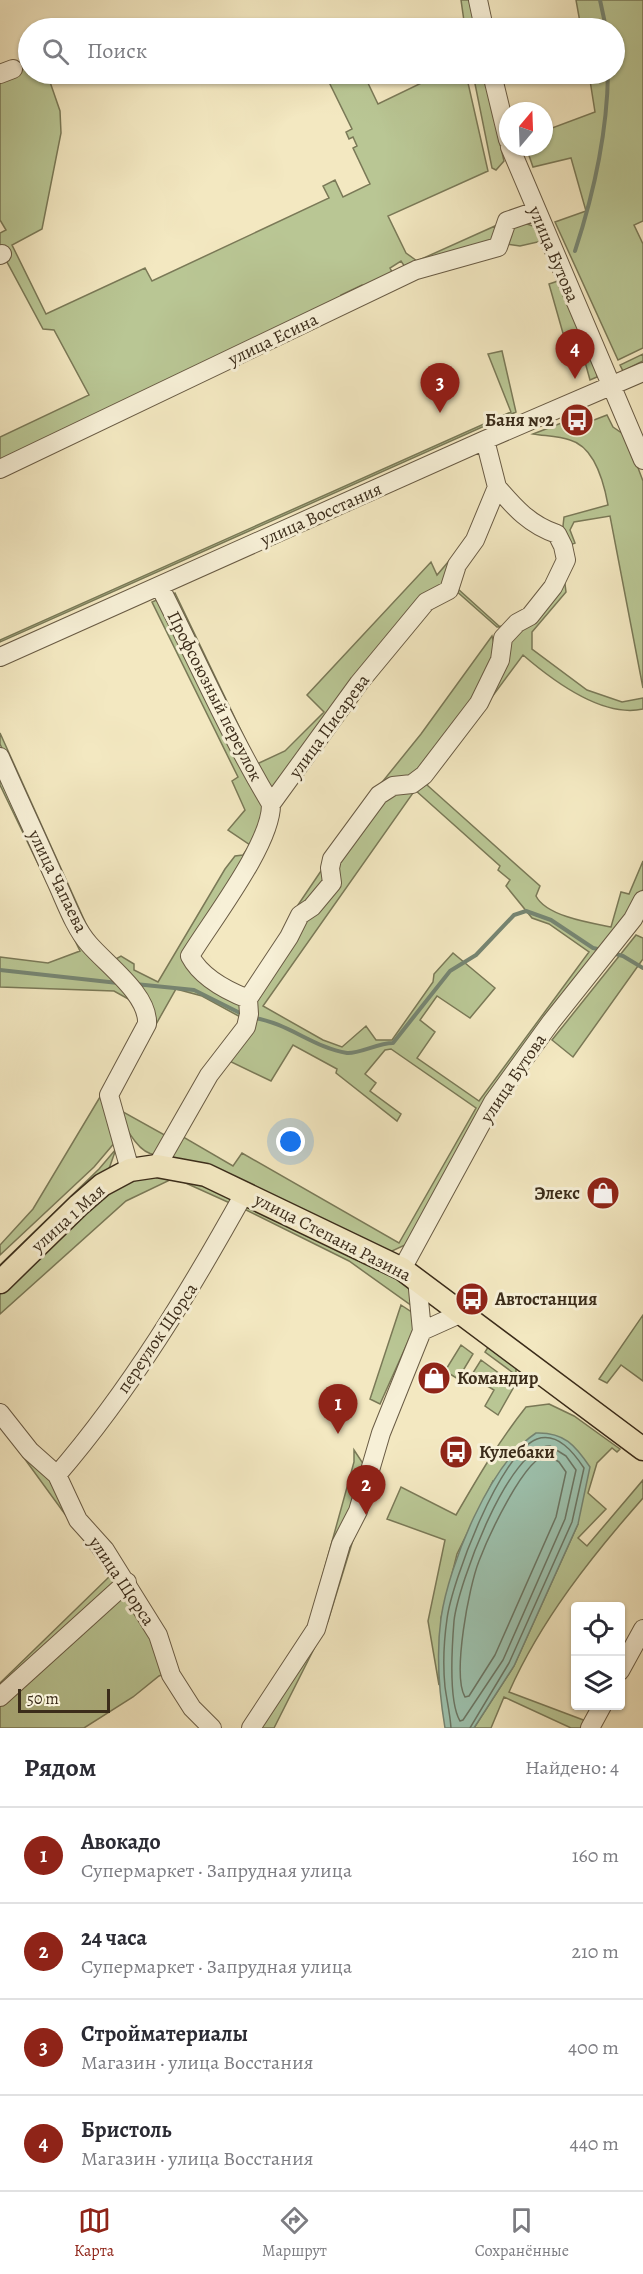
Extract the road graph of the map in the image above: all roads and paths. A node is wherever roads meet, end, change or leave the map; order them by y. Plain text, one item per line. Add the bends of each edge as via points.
1 (478, 0) edge
2 (482, 18) edge
3 (494, 84) edge
4 (499, 103) edge
5 (514, 156) edge
6 (536, 211) junction
7 (643, 372) edge
8 (612, 387) junction
9 (484, 440) junction
10 (643, 460) edge
11 (0, 469) edge
12 (497, 487) junction
13 (160, 587) junction
14 (0, 657) edge
15 (0, 757) edge
16 (271, 804) junction
17 (643, 900) edge
18 (248, 999) junction
19 (157, 1166) junction
20 (130, 1170) junction
21 (245, 1192) junction
22 (409, 1274) junction
23 (0, 1282) edge
24 (462, 1313) junction
25 (422, 1332) junction
26 (0, 1413) edge
27 (640, 1444) edge
28 (57, 1475) junction
29 (127, 1582) junction
30 (643, 1629) edge
31 (625, 1663) edge
32 (0, 1697) edge
33 (600, 1710) edge
34 (212, 1728) edge
35 (251, 1728) edge
36 (590, 1728) edge

1 - 2 street
3 - 4 street
5 - 6 street, улица Бутова
6 - 8 street, улица Бутова
6 - 11 street, улица Есина via 507,221 498,247 416,270
7 - 8 street, улица Восстания
8 - 9 street, улица Восстания
8 - 10 street, улица Бутова
9 - 12 street
9 - 13 street, улица Восстания
12 - 16 street, улица Писарева via 449,590 426,602 359,683
12 - 18 street via 526,519 557,534 566,560 553,587 530,616 503,638 500,660 479,703 424,775 412,784 393,786 380,795 332,859 332,883 326,893 300,915
13 - 14 street, улица Восстания
13 - 16 street, Профсоюзный переулок via 245,762
15 - 20 street, улица Чапаева via 88,943 118,973 148,1015 147,1024 109,1095
16 - 18 street, улица Писарева via 259,848 190,956 197,969
17 - 22 street, улица Бутова via 633,919 493,1102
18 - 19 street via 246,1027 209,1076
19 - 20 main road, улица Степана Разина
19 - 21 main road, улица Степана Разина via 206,1174
20 - 23 main road, улица 1 Мая via 102,1185
21 - 22 main road, улица Степана Разина
21 - 28 street, переулок Щорса via 192,1287 100,1425
22 - 24 main road, улица Степана Разина
22 - 25 street
24 - 25 street
24 - 27 main road, улица Степана Разина
25 - 35 street via 381,1433 358,1511 341,1544 316,1629
26 - 28 street, улица Щорса via 30,1451
28 - 29 street, улица Щорса via 78,1520
29 - 32 street
29 - 34 street, улица Щорса via 158,1635 171,1675 192,1708
30 - 31 street
33 - 36 street

